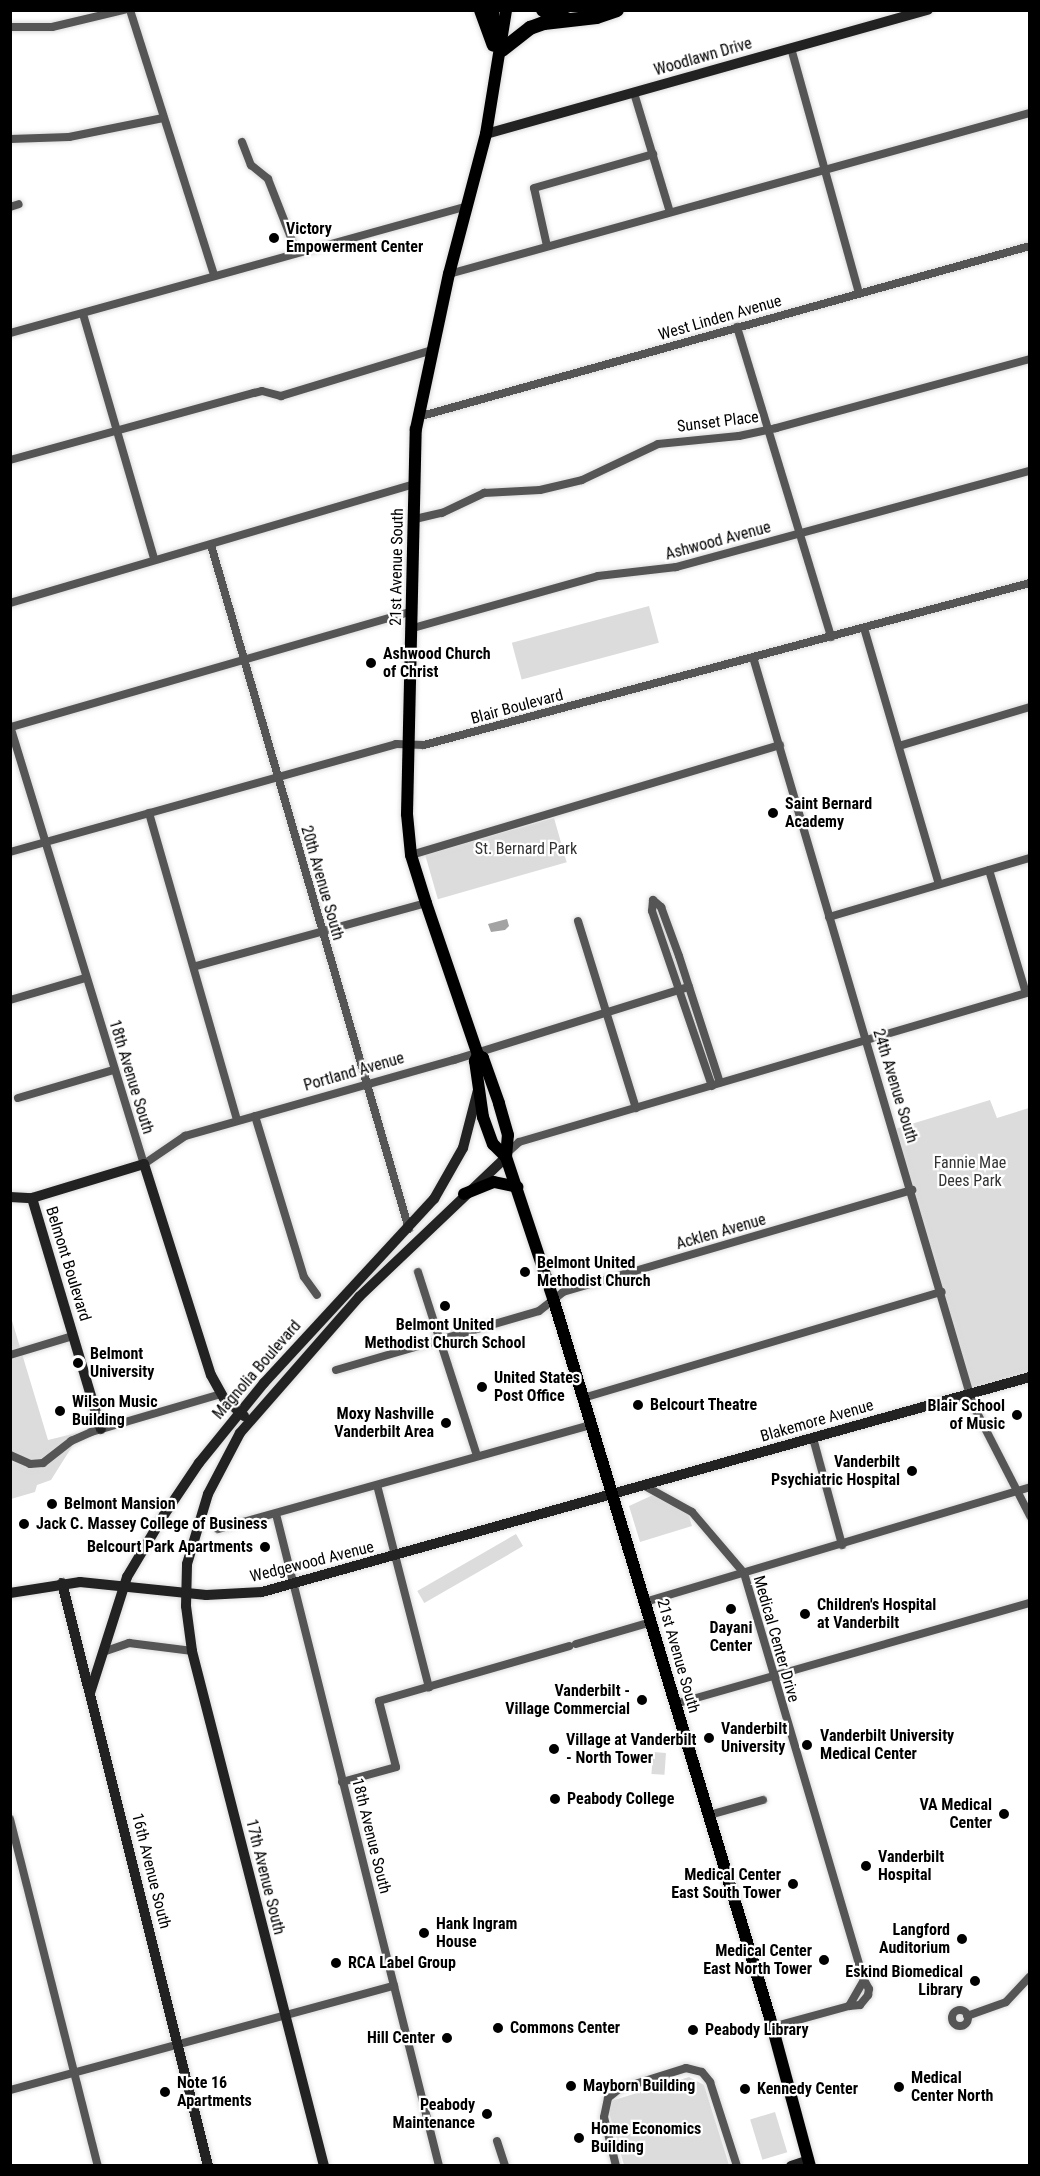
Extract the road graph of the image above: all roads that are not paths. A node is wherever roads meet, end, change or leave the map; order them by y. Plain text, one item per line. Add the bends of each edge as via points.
1 (124, 10) edge
2 (130, 10) edge
3 (482, 10) edge
4 (493, 10) edge
5 (506, 10) edge
6 (543, 10) edge
7 (616, 10) edge
8 (928, 10) edge
9 (568, 20) junction
10 (10, 27) edge
11 (498, 48) junction
12 (791, 48) junction
13 (634, 93) junction
14 (1029, 113) edge
15 (163, 118) junction
16 (486, 134) junction
17 (10, 139) edge
18 (242, 142) dead end
19 (653, 154) junction
20 (824, 171) junction
21 (19, 204) dead end
22 (467, 206) junction
23 (10, 207) edge
24 (670, 212) junction
25 (547, 246) junction
26 (1029, 246) edge
27 (297, 253) junction
28 (449, 274) junction
29 (214, 275) junction
30 (859, 293) junction
31 (83, 314) junction
32 (737, 327) junction
33 (10, 333) edge
34 (432, 350) junction
35 (1029, 359) edge
36 (418, 417) junction
37 (769, 429) junction
38 (115, 431) junction
39 (10, 460) edge
40 (1029, 471) edge
41 (415, 484) junction
42 (415, 519) junction
43 (802, 533) junction
44 (211, 545) junction
45 (153, 559) junction
46 (1029, 583) edge
47 (10, 603) edge
48 (413, 611) junction
49 (413, 628) junction
50 (864, 628) junction
51 (831, 637) junction
52 (753, 657) junction
53 (243, 661) junction
54 (1029, 707) edge
55 (11, 727) edge
56 (409, 745) junction
57 (780, 745) junction
58 (899, 746) junction
59 (276, 776) junction
60 (149, 813) junction
61 (43, 842) junction
62 (10, 852) edge
63 (411, 855) junction
64 (1029, 858) edge
65 (989, 870) junction
66 (939, 884) junction
67 (426, 903) junction
68 (829, 917) junction
69 (578, 921) dead end
70 (321, 929) junction
71 (196, 966) junction
72 (85, 978) junction
73 (689, 987) junction
74 (680, 990) junction
75 (1028, 992) edge
76 (10, 1000) edge
77 (607, 1010) junction
78 (867, 1040) junction
79 (477, 1053) junction
80 (113, 1070) junction
81 (720, 1083) junction
82 (367, 1084) junction
83 (712, 1086) junction
84 (478, 1090) junction
85 (18, 1098) dead end
86 (636, 1108) junction
87 (255, 1116) junction
88 (237, 1120) junction
89 (506, 1157) junction
90 (144, 1164) junction
91 (517, 1187) junction
92 (912, 1190) junction
93 (464, 1194) junction
94 (10, 1197) edge
95 (32, 1198) junction
96 (409, 1228) junction
97 (418, 1272) dead end
98 (942, 1292) junction
99 (318, 1295) dead end
100 (553, 1298) junction
101 (74, 1336) junction
102 (441, 1340) junction
103 (10, 1355) edge
104 (336, 1370) dead end
105 (1029, 1377) edge
106 (221, 1394) junction
107 (970, 1394) junction
108 (583, 1398) junction
109 (240, 1412) junction
110 (250, 1421) junction
111 (591, 1425) junction
112 (96, 1431) junction
113 (813, 1438) junction
114 (10, 1455) edge
115 (477, 1456) junction
116 (377, 1485) junction
117 (643, 1485) junction
118 (1029, 1486) edge
119 (1017, 1493) junction
120 (613, 1494) junction
121 (276, 1514) junction
122 (1029, 1516) edge
123 (218, 1530) dead end
124 (842, 1545) junction
125 (395, 1556) junction
126 (744, 1573) junction
127 (62, 1583) junction
128 (125, 1585) junction
129 (291, 1585) junction
130 (10, 1593) edge
131 (185, 1593) junction
132 (645, 1602) junction
133 (1029, 1603) edge
134 (651, 1622) junction
135 (192, 1651) junction
136 (100, 1654) junction
137 (772, 1674) junction
138 (429, 1687) junction
139 (90, 1693) junction
140 (675, 1704) junction
141 (342, 1782) junction
142 (763, 1800) dead end
143 (709, 1815) junction
144 (10, 1819) edge
145 (1029, 1976) edge
146 (394, 1986) junction
147 (285, 2015) junction
148 (967, 2016) dead end
149 (772, 2027) junction
150 (178, 2044) junction
151 (73, 2073) junction
152 (10, 2090) edge
153 (497, 2142) dead end
154 (810, 2163) edge
155 (98, 2166) edge
156 (208, 2166) edge
157 (324, 2166) edge
158 (439, 2166) edge
159 (506, 2166) edge
160 (616, 2166) edge
161 (736, 2166) edge
162 (791, 2166) edge

1 - 10 street via 52,27
2 - 15 street
3 - 11 highway
4 - 11 main road
5 - 11 main road
6 - 9 highway
7 - 9 highway
8 - 12 main road, Woodlawn Drive
9 - 11 highway via 530,28
11 - 16 main road, 21st Avenue South
12 - 13 main road, Woodlawn Drive
12 - 20 street
13 - 16 main road, Woodlawn Drive
13 - 19 street
14 - 20 street
15 - 17 street via 69,137
15 - 29 street
16 - 22 main road, 21st Avenue South
18 - 27 street via 250,165 268,179
19 - 24 street
19 - 25 street via 534,188
20 - 24 street
20 - 30 street
21 - 23 street
22 - 27 street
22 - 28 main road, 21st Avenue South
24 - 25 street
25 - 28 street
26 - 30 street, West Linden Avenue
27 - 29 street
28 - 34 main road, 21st Avenue South
29 - 31 street
30 - 32 street, West Linden Avenue
31 - 33 street
31 - 38 street
32 - 36 street, West Linden Avenue
32 - 37 street
34 - 36 main road, 21st Avenue South
34 - 38 street via 281,396 262,391
35 - 37 street, Sunset Place
36 - 41 main road, 21st Avenue South
37 - 42 street, Sunset Place via 658,444 582,480 540,490 484,494 442,513
37 - 43 street
38 - 39 street
38 - 45 street
40 - 43 street, Ashwood Avenue
41 - 42 main road, 21st Avenue South
41 - 44 street
42 - 48 main road, 21st Avenue South
43 - 49 street, Ashwood Avenue via 676,567 598,576
43 - 51 street
44 - 45 street
44 - 53 street, 20th Avenue South
45 - 47 street
46 - 50 street, Blair Boulevard
48 - 49 main road, 21st Avenue South
48 - 53 street
49 - 56 main road, 21st Avenue South
50 - 51 street, Blair Boulevard
50 - 58 street
51 - 52 street, Blair Boulevard
52 - 56 street, Blair Boulevard via 424,745
52 - 57 street, 24th Avenue South
53 - 55 street
53 - 59 street, 20th Avenue South
54 - 58 street
55 - 61 street, 18th Avenue South
56 - 59 street, Blair Boulevard via 396,744
56 - 63 main road, 21st Avenue South via 407,814
57 - 63 street
57 - 68 street, 24th Avenue South
58 - 66 street
59 - 60 street, Blair Boulevard
59 - 70 street, 20th Avenue South
60 - 61 street, Blair Boulevard
60 - 71 street
61 - 62 street, Blair Boulevard
61 - 72 street, 18th Avenue South
63 - 67 main road, 21st Avenue South
64 - 65 street
65 - 66 street
65 - 75 street
66 - 68 street
67 - 70 street
67 - 79 main road, 21st Avenue South
68 - 78 street, 24th Avenue South
69 - 77 street
70 - 71 street
70 - 82 street, 20th Avenue South
71 - 88 street
72 - 76 street
72 - 80 street, 18th Avenue South
73 - 74 street, Portland Avenue
73 - 74 street via 654,900 652,911
73 - 81 street
74 - 77 street, Portland Avenue
74 - 83 street
75 - 78 street
77 - 79 street, Portland Avenue
77 - 86 street
78 - 81 street
78 - 92 street, 24th Avenue South
79 - 82 street, Portland Avenue
79 - 84 main road, 21st Avenue South
79 - 89 main road, 21st Avenue South via 483,1058 508,1135
80 - 85 street
80 - 90 street, 18th Avenue South
81 - 83 street
82 - 87 street, Portland Avenue
82 - 96 street, 20th Avenue South
83 - 86 street
84 - 89 main road, 21st Avenue South via 493,1144
84 - 96 main road, Magnolia Boulevard via 471,1126 457,1162 434,1199
86 - 89 street via 519,1142 510,1147
87 - 88 street, Portland Avenue
87 - 99 street via 304,1277
88 - 90 street, Portland Avenue via 185,1136
89 - 91 main road, 21st Avenue South
89 - 93 main road, Magnolia Boulevard
90 - 95 main road, Portland Avenue
90 - 106 main road, 18th Avenue South via 206,1363
91 - 93 main road via 494,1182
91 - 100 main road, 21st Avenue South
92 - 98 street, 24th Avenue South
92 - 100 street, Acklen Avenue
93 - 110 main road, Magnolia Boulevard via 352,1305
94 - 95 main road, Belmont Boulevard
95 - 101 main road, Belmont Boulevard
96 - 109 main road, Magnolia Boulevard via 307,1334
97 - 102 street
98 - 107 street, 24th Avenue South
98 - 108 street
100 - 102 street, Acklen Avenue via 539,1311
100 - 108 main road, 21st Avenue South
101 - 103 street
101 - 112 main road, Belmont Boulevard
102 - 104 street, Acklen Avenue
102 - 115 street
105 - 107 main road, Blakemore Avenue
106 - 109 main road, 18th Avenue South
106 - 112 street
107 - 113 main road, Blakemore Avenue
107 - 119 street, 24th Avenue South
108 - 111 main road, 21st Avenue South
109 - 110 main road, 18th Avenue South
109 - 128 main road, Magnolia Boulevard via 178,1492
110 - 131 main road, Magnolia Boulevard via 233,1444 208,1494 190,1549
111 - 115 street
111 - 120 main road, 21st Avenue South
112 - 114 street via 71,1441 43,1463 30,1464
113 - 117 main road, Blakemore Avenue
113 - 124 street
115 - 116 street
116 - 121 street
116 - 125 street
117 - 120 main road, Blakemore Avenue
117 - 126 street, Medical Center Drive via 692,1512
118 - 119 street
119 - 122 street, 24th Avenue South
119 - 124 street
120 - 125 main road, Wedgewood Avenue
120 - 132 main road, 21st Avenue South
121 - 123 street
121 - 129 street, 18th Avenue South
124 - 126 street
125 - 129 main road, Wedgewood Avenue
125 - 138 street
126 - 132 street
126 - 137 street, Medical Center Drive
127 - 128 main road, Wedgewood Avenue
127 - 130 main road, Wedgewood Avenue
127 - 139 main road, 16th Avenue South
128 - 131 main road, Wedgewood Avenue
128 - 136 main road, Magnolia Boulevard
129 - 131 main road, Wedgewood Avenue via 237,1595
129 - 141 street, 18th Avenue South
131 - 135 main road, 17th Avenue South
132 - 134 main road, 21st Avenue South
133 - 137 street
134 - 138 street
134 - 140 main road, 21st Avenue South
135 - 136 street via 129,1643
135 - 147 main road, 17th Avenue South
136 - 139 main road, Magnolia Boulevard
137 - 140 street
137 - 149 street, Medical Center Drive via 864,1980 849,2006
138 - 141 street via 379,1701 396,1767
139 - 150 main road, 16th Avenue South
140 - 143 main road, 21st Avenue South
141 - 146 street, 18th Avenue South
142 - 143 street
143 - 149 main road, 21st Avenue South
144 - 151 street
145 - 148 street via 1006,2002
146 - 147 street
146 - 158 street, 18th Avenue South
147 - 150 street
147 - 157 main road, 17th Avenue South
149 - 154 main road, 21st Avenue South
150 - 151 street
150 - 156 main road, 16th Avenue South
151 - 152 street
151 - 155 street
153 - 159 street
154 - 162 main road
160 - 161 street via 604,2117 608,2098 619,2089 686,2068 702,2072 710,2082

